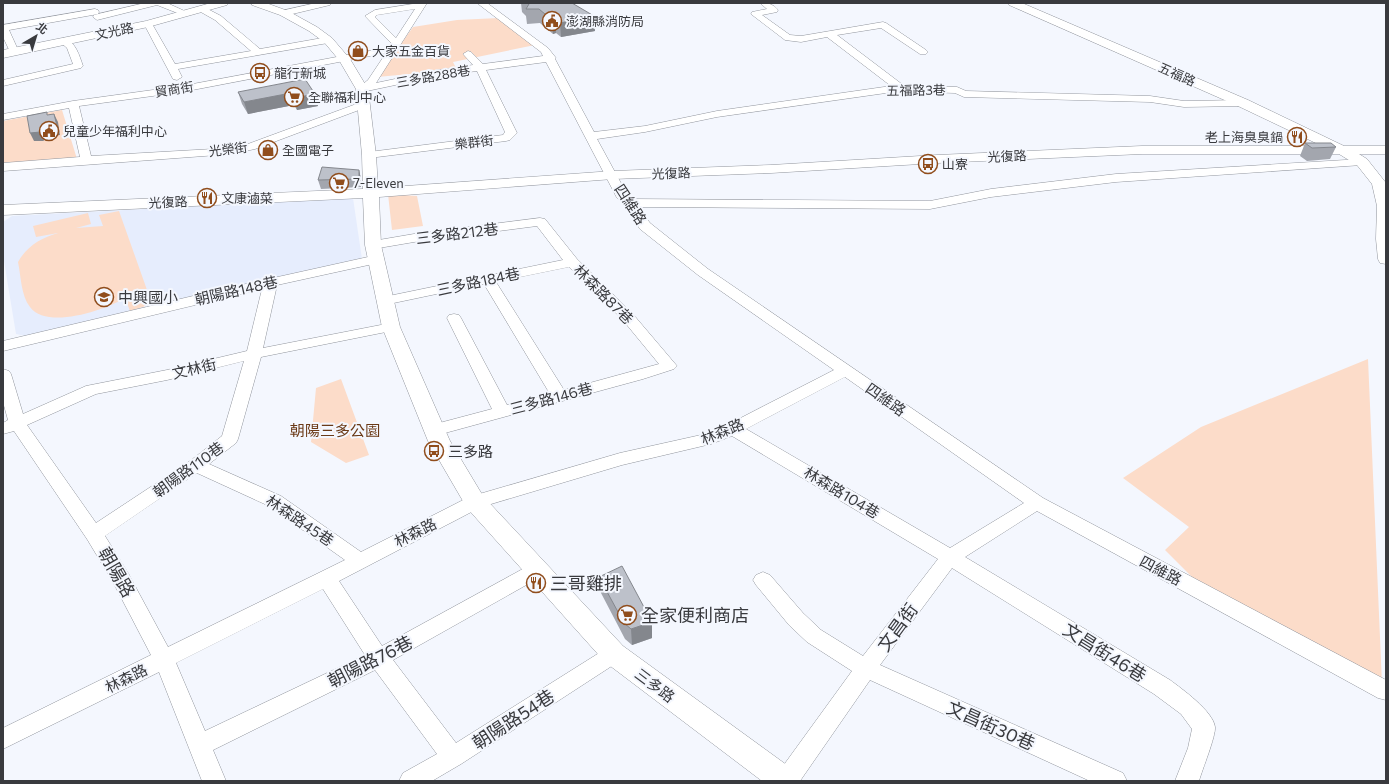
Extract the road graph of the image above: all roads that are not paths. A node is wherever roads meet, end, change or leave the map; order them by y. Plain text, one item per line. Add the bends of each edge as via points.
1 (91, 3) edge
2 (157, 3) edge
3 (223, 3) edge
4 (256, 3) edge
5 (327, 3) edge
6 (481, 3) edge
7 (764, 3) edge
8 (1013, 3) edge
9 (423, 4) edge
10 (202, 9) junction
11 (185, 13) junction
12 (284, 13) junction
13 (96, 14) junction
14 (148, 24) junction
15 (4, 28) edge
16 (104, 34) junction
17 (829, 34) junction
18 (328, 40) junction
19 (64, 41) junction
20 (395, 47) junction
21 (258, 52) junction
22 (923, 52) dead end
23 (8, 53) edge
24 (468, 54) dead end
25 (551, 58) junction
26 (344, 59) junction
27 (173, 67) junction
28 (480, 67) junction
29 (3, 83) edge
30 (182, 88) junction
31 (900, 88) junction
32 (362, 89) junction
33 (1243, 103) junction
34 (73, 104) junction
35 (363, 105) junction
36 (3, 116) edge
37 (592, 136) junction
38 (1340, 149) junction
39 (1386, 150) edge
40 (369, 155) junction
41 (1366, 156) junction
42 (86, 160) junction
43 (3, 167) edge
44 (612, 175) junction
45 (370, 193) junction
46 (629, 203) junction
47 (3, 210) edge
48 (540, 222) joint
49 (375, 252) junction
50 (1386, 260) edge
51 (572, 262) junction
52 (488, 280) junction
53 (271, 282) junction
54 (384, 301) junction
55 (454, 318) dead end
56 (391, 327) junction
57 (3, 346) edge
58 (254, 354) junction
59 (669, 366) joint
60 (845, 371) junction
61 (3, 374) edge
62 (559, 396) junction
63 (502, 412) junction
64 (10, 426) edge
65 (733, 429) junction
66 (434, 430) junction
67 (196, 465) junction
68 (475, 502) junction
69 (1037, 503) junction
70 (94, 534) junction
71 (950, 557) junction
72 (359, 560) junction
73 (537, 570) junction
74 (327, 578) junction
75 (763, 580) dead end
76 (614, 654) junction
77 (379, 658) junction
78 (164, 659) junction
79 (867, 669) junction
80 (1386, 691) edge
81 (3, 739) edge
82 (199, 745) junction
83 (453, 757) junction
84 (214, 781) edge
85 (411, 781) edge
86 (786, 781) edge
87 (1115, 781) edge
88 (1187, 781) edge

1 - 13 street
2 - 11 street
2 - 13 street
3 - 10 street, 文光路
4 - 12 street, 三多路
5 - 12 street
6 - 25 street, 四維路 via 545,50
7 - 17 street via 774,10 755,14 788,38 801,39
8 - 33 street, 五福路
9 - 20 street
9 - 20 street via 369,16
10 - 11 street, 文光路
10 - 21 street via 218,18
11 - 14 street, 文光路
12 - 18 street, 三多路
13 - 15 street
13 - 16 street
14 - 16 street, 文光路
14 - 27 street
15 - 23 street
16 - 19 street, 文光路
17 - 22 street via 883,25
17 - 31 street
18 - 21 street
18 - 26 street, 三多路
19 - 23 street, 文光路
19 - 29 street via 71,47 78,66
20 - 26 street, 貿商街
20 - 32 street via 372,82
21 - 27 street
24 - 28 street, 樂群街
25 - 28 street, 三多路288巷
25 - 37 street, 四維路
26 - 30 street, 貿商街
26 - 32 street, 三多路
27 - 30 street
28 - 32 street, 三多路288巷
28 - 40 street, 樂群街 via 511,133 506,138
30 - 34 street, 貿商街
31 - 33 street, 五福路3巷 via 957,90 964,94 1150,99 1184,104
31 - 37 street, 五福路3巷 via 716,114 645,129
32 - 35 street, 三多路
33 - 38 street, 五福路
34 - 36 street, 貿商街
34 - 42 street
35 - 40 street, 三多路
35 - 42 street, 光榮街 via 251,147 231,151
37 - 44 street, 四維路
38 - 41 street, 五福路
38 - 44 street, 光復路 via 1142,150 770,170
39 - 41 street
40 - 45 street, 三多路
41 - 46 street via 1116,178 991,193 930,205
41 - 50 street via 1379,184 1385,206
42 - 43 street, 光榮街
44 - 45 street, 光復路
44 - 46 street, 四維路 via 623,198
45 - 47 street, 光復路
45 - 49 street, 三多路
46 - 60 street, 四維路 via 645,226 664,242
48 - 49 street, 三多路212巷 via 414,238
48 - 51 street, 林森路87巷
49 - 53 street, 朝陽路148巷
49 - 54 street, 三多路
51 - 52 street, 三多路184巷
51 - 59 street, 林森路87巷 via 627,316
52 - 54 street, 三多路184巷
52 - 62 street
53 - 57 street, 朝陽路148巷
53 - 58 street, 朝陽路110巷
54 - 56 street, 三多路
55 - 63 street
56 - 58 street, 文林街
56 - 66 street, 三多路
58 - 64 street, 文林街 via 92,390
58 - 67 street, 朝陽路110巷 via 230,439
59 - 62 street, 三多路146巷
60 - 65 street, 林森路
60 - 69 street, 四維路
61 - 64 street, 朝陽路
62 - 63 street, 三多路146巷
63 - 66 street, 三多路146巷
64 - 70 street, 朝陽路
65 - 68 street, 林森路 via 705,440 620,459
65 - 71 street, 林森路104巷
66 - 68 street, 三多路
67 - 70 street, 朝陽路110巷
67 - 72 street, 林森路45巷 via 276,501
68 - 72 street, 林森路
68 - 73 street, 三多路
69 - 71 street, 文昌街
69 - 80 street, 四維路
70 - 78 street, 朝陽路 via 121,578
71 - 79 street, 文昌街
71 - 88 street, 文昌街46巷 via 1162,687 1189,707 1204,728
72 - 74 street, 林森路
73 - 76 street, 三多路
73 - 77 street, 朝陽路76巷
74 - 77 street
74 - 78 street, 林森路
75 - 79 street, 文昌街30巷 via 814,636
76 - 83 street, 朝陽路54巷
76 - 86 street, 三多路
77 - 82 street, 朝陽路76巷
77 - 83 street
78 - 81 street, 林森路
78 - 82 street, 朝陽路
79 - 86 street, 文昌街
79 - 87 street, 文昌街30巷
82 - 84 street, 朝陽路
83 - 85 street, 朝陽路54巷

